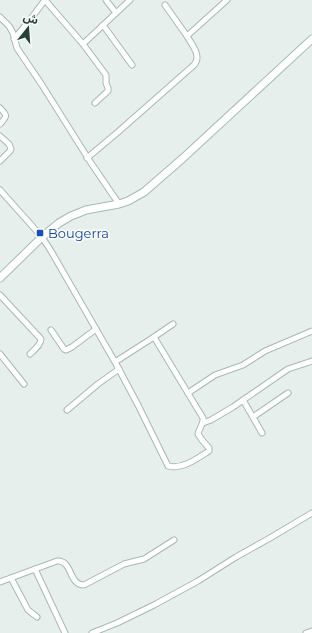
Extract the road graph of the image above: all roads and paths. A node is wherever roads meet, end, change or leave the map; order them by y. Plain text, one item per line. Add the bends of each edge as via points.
1 (45, 0) edge
2 (106, 0) edge
3 (130, 0) edge
4 (227, 0) edge
5 (165, 5) dead end
6 (116, 13) junction
7 (0, 17) edge
8 (103, 25) junction
9 (187, 36) junction
10 (14, 39) junction
11 (312, 39) edge
12 (83, 44) junction
13 (132, 65) dead end
14 (95, 103) dead end
15 (0, 108) edge
16 (0, 124) edge
17 (0, 136) edge
18 (87, 158) junction
19 (0, 161) edge
20 (0, 190) edge
21 (119, 204) junction
22 (42, 237) junction
23 (0, 278) edge
24 (0, 295) edge
25 (173, 324) dead end
26 (96, 329) junction
27 (51, 330) dead end
28 (312, 332) edge
29 (154, 337) junction
30 (0, 354) edge
31 (30, 354) dead end
32 (312, 361) edge
33 (115, 362) junction
34 (119, 369) junction
35 (24, 384) dead end
36 (188, 393) junction
37 (288, 393) dead end
38 (243, 400) junction
39 (67, 410) dead end
40 (253, 417) junction
41 (203, 423) junction
42 (262, 433) dead end
43 (312, 513) edge
44 (174, 540) dead end
45 (35, 569) junction
46 (12, 578) junction
47 (0, 582) edge
48 (37, 617) dead end
49 (312, 631) edge
50 (65, 633) edge
51 (92, 633) edge
52 (306, 633) edge

1 - 10 street
1 - 12 street
2 - 6 street
3 - 6 street
4 - 9 street
5 - 9 street
6 - 8 street
7 - 10 street via 10,26
8 - 12 street
8 - 13 street
9 - 18 street via 197,55 197,62
10 - 18 street via 17,48
11 - 21 main road via 144,192
12 - 14 street via 106,75 108,91
15 - 16 street via 6,114 6,118
17 - 19 street via 11,149
18 - 21 street
20 - 22 street
21 - 22 main road via 86,210 71,216
22 - 23 main road
22 - 26 street
24 - 31 street via 41,339 40,345
25 - 29 street
26 - 27 street via 66,350
26 - 33 street
28 - 36 street via 265,350 243,366 215,375
29 - 33 street
29 - 36 street
30 - 35 street
32 - 38 street via 288,369
33 - 34 street
34 - 39 street
34 - 41 street via 168,466 185,464 209,451 198,434
36 - 41 street via 203,418
37 - 40 street
38 - 40 street
38 - 41 street via 221,415
40 - 42 street
43 - 51 street via 154,605
44 - 45 street via 144,559 124,564 84,585 77,583 66,564 60,560
45 - 46 street
45 - 50 street
46 - 47 street
46 - 48 street via 28,610
49 - 52 street

